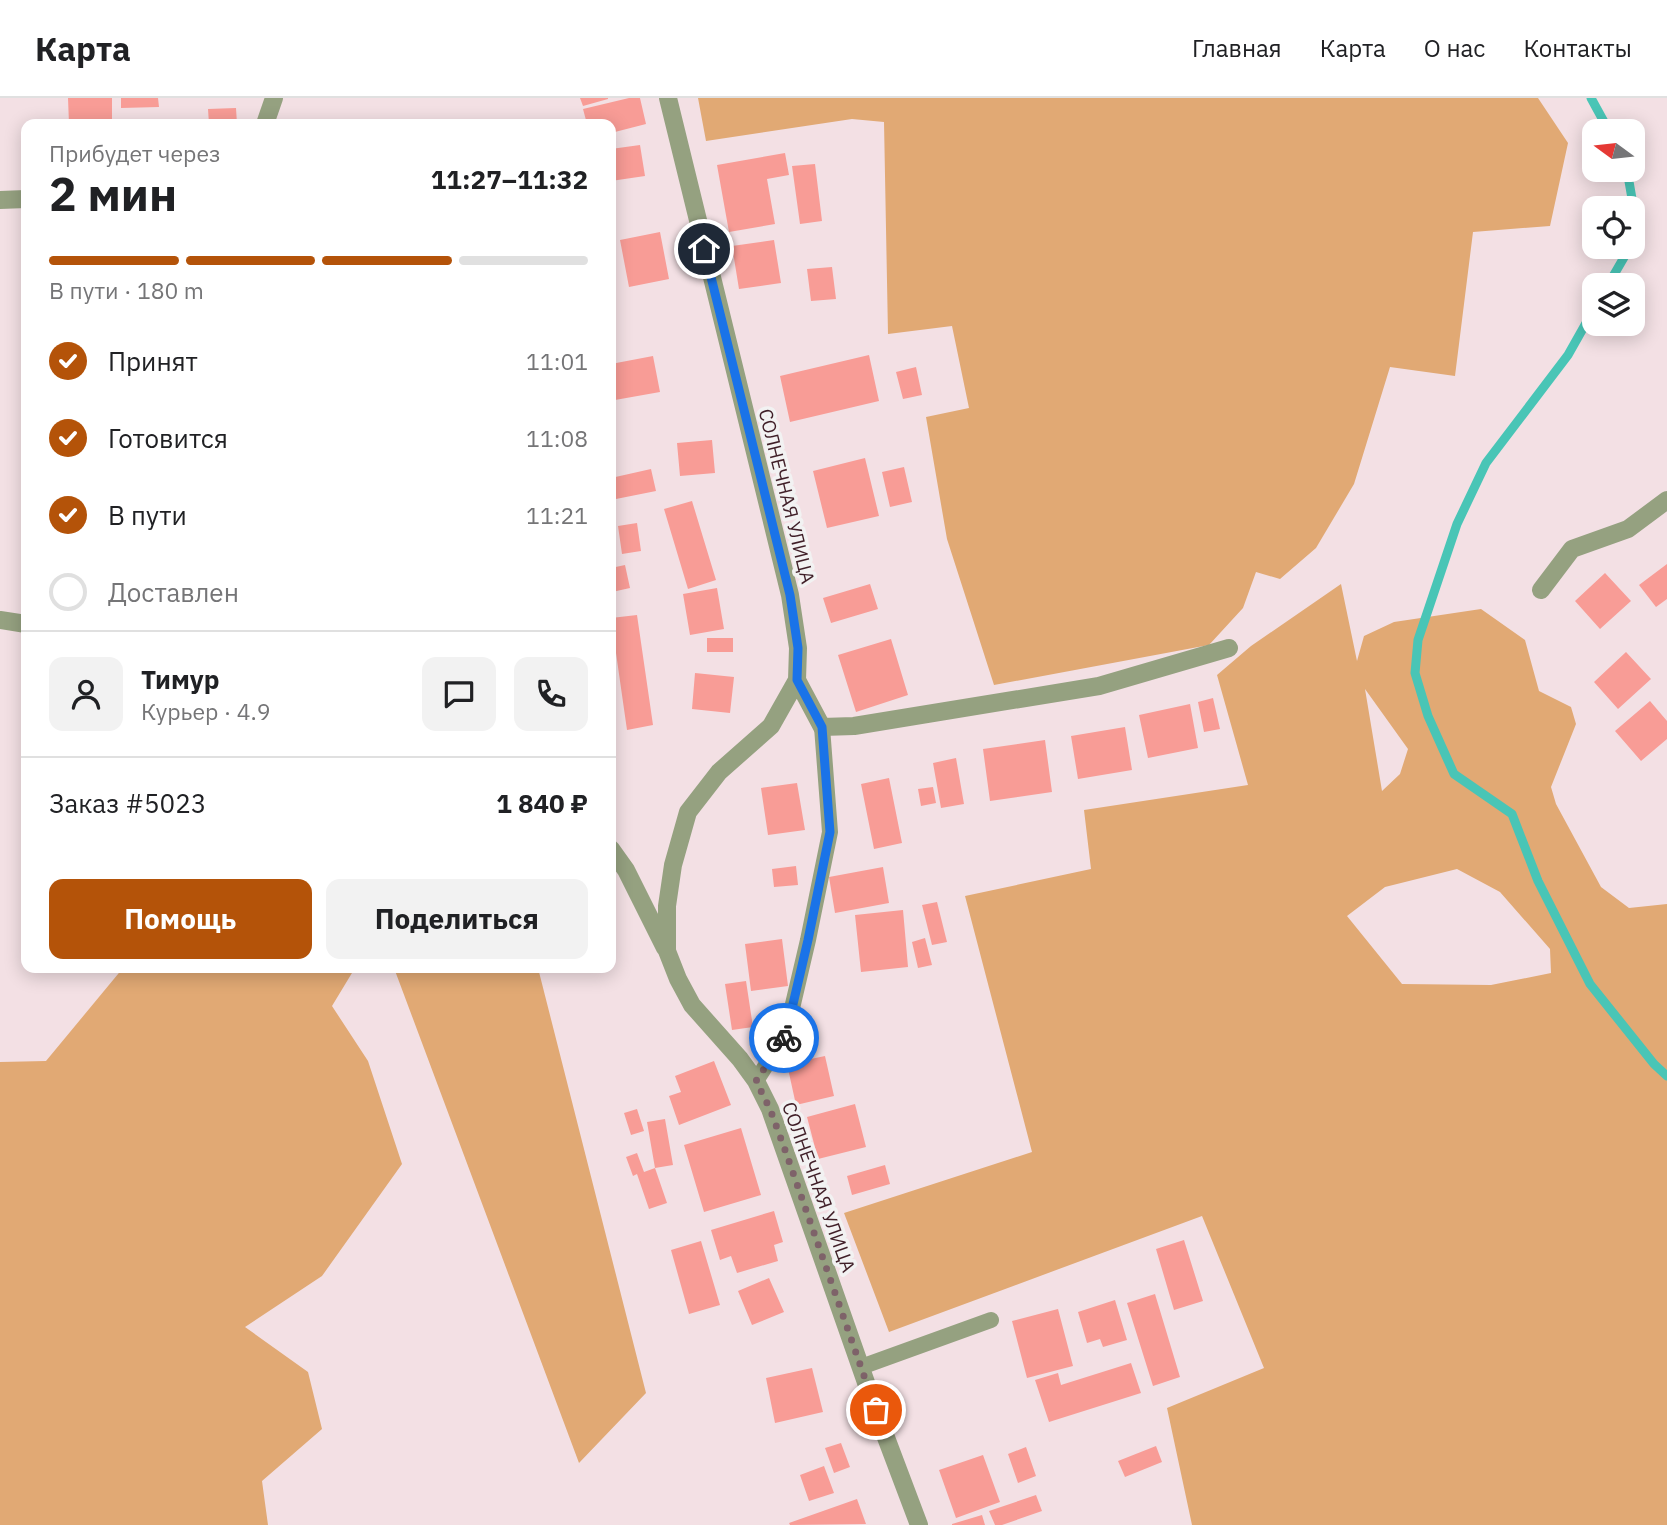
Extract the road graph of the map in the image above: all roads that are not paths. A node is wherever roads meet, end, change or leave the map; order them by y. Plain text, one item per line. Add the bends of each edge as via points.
1 (274, 98) edge
2 (668, 98) edge
3 (267, 119) edge
4 (21, 198) edge
5 (0, 200) edge
6 (1667, 500) edge
7 (1541, 590) dead end
8 (0, 620) edge
9 (21, 623) edge
10 (1230, 648) dead end
11 (797, 680) junction
12 (822, 727) junction
13 (616, 856) edge
14 (667, 951) junction
15 (756, 1081) junction
16 (991, 1321) dead end
17 (861, 1367) junction
18 (919, 1525) edge

1 - 3 street
2 - 11 street, СОЛНЕЧНАЯ УЛИЦА via 790,595 798,648
4 - 5 street
6 - 7 street via 1628,528 1572,549
8 - 9 street
10 - 12 street via 1099,686 854,726
11 - 12 street
11 - 14 street, СОЛНЕЧНАЯ УЛИЦА via 771,726 719,772 688,812 673,865
12 - 15 lane via 830,832 786,1034
13 - 14 street
14 - 15 street, СОЛНЕЧНАЯ УЛИЦА via 692,1005
15 - 17 street, СОЛНЕЧНАЯ УЛИЦА
16 - 17 lane
17 - 18 street, СОЛНЕЧНАЯ УЛИЦА

